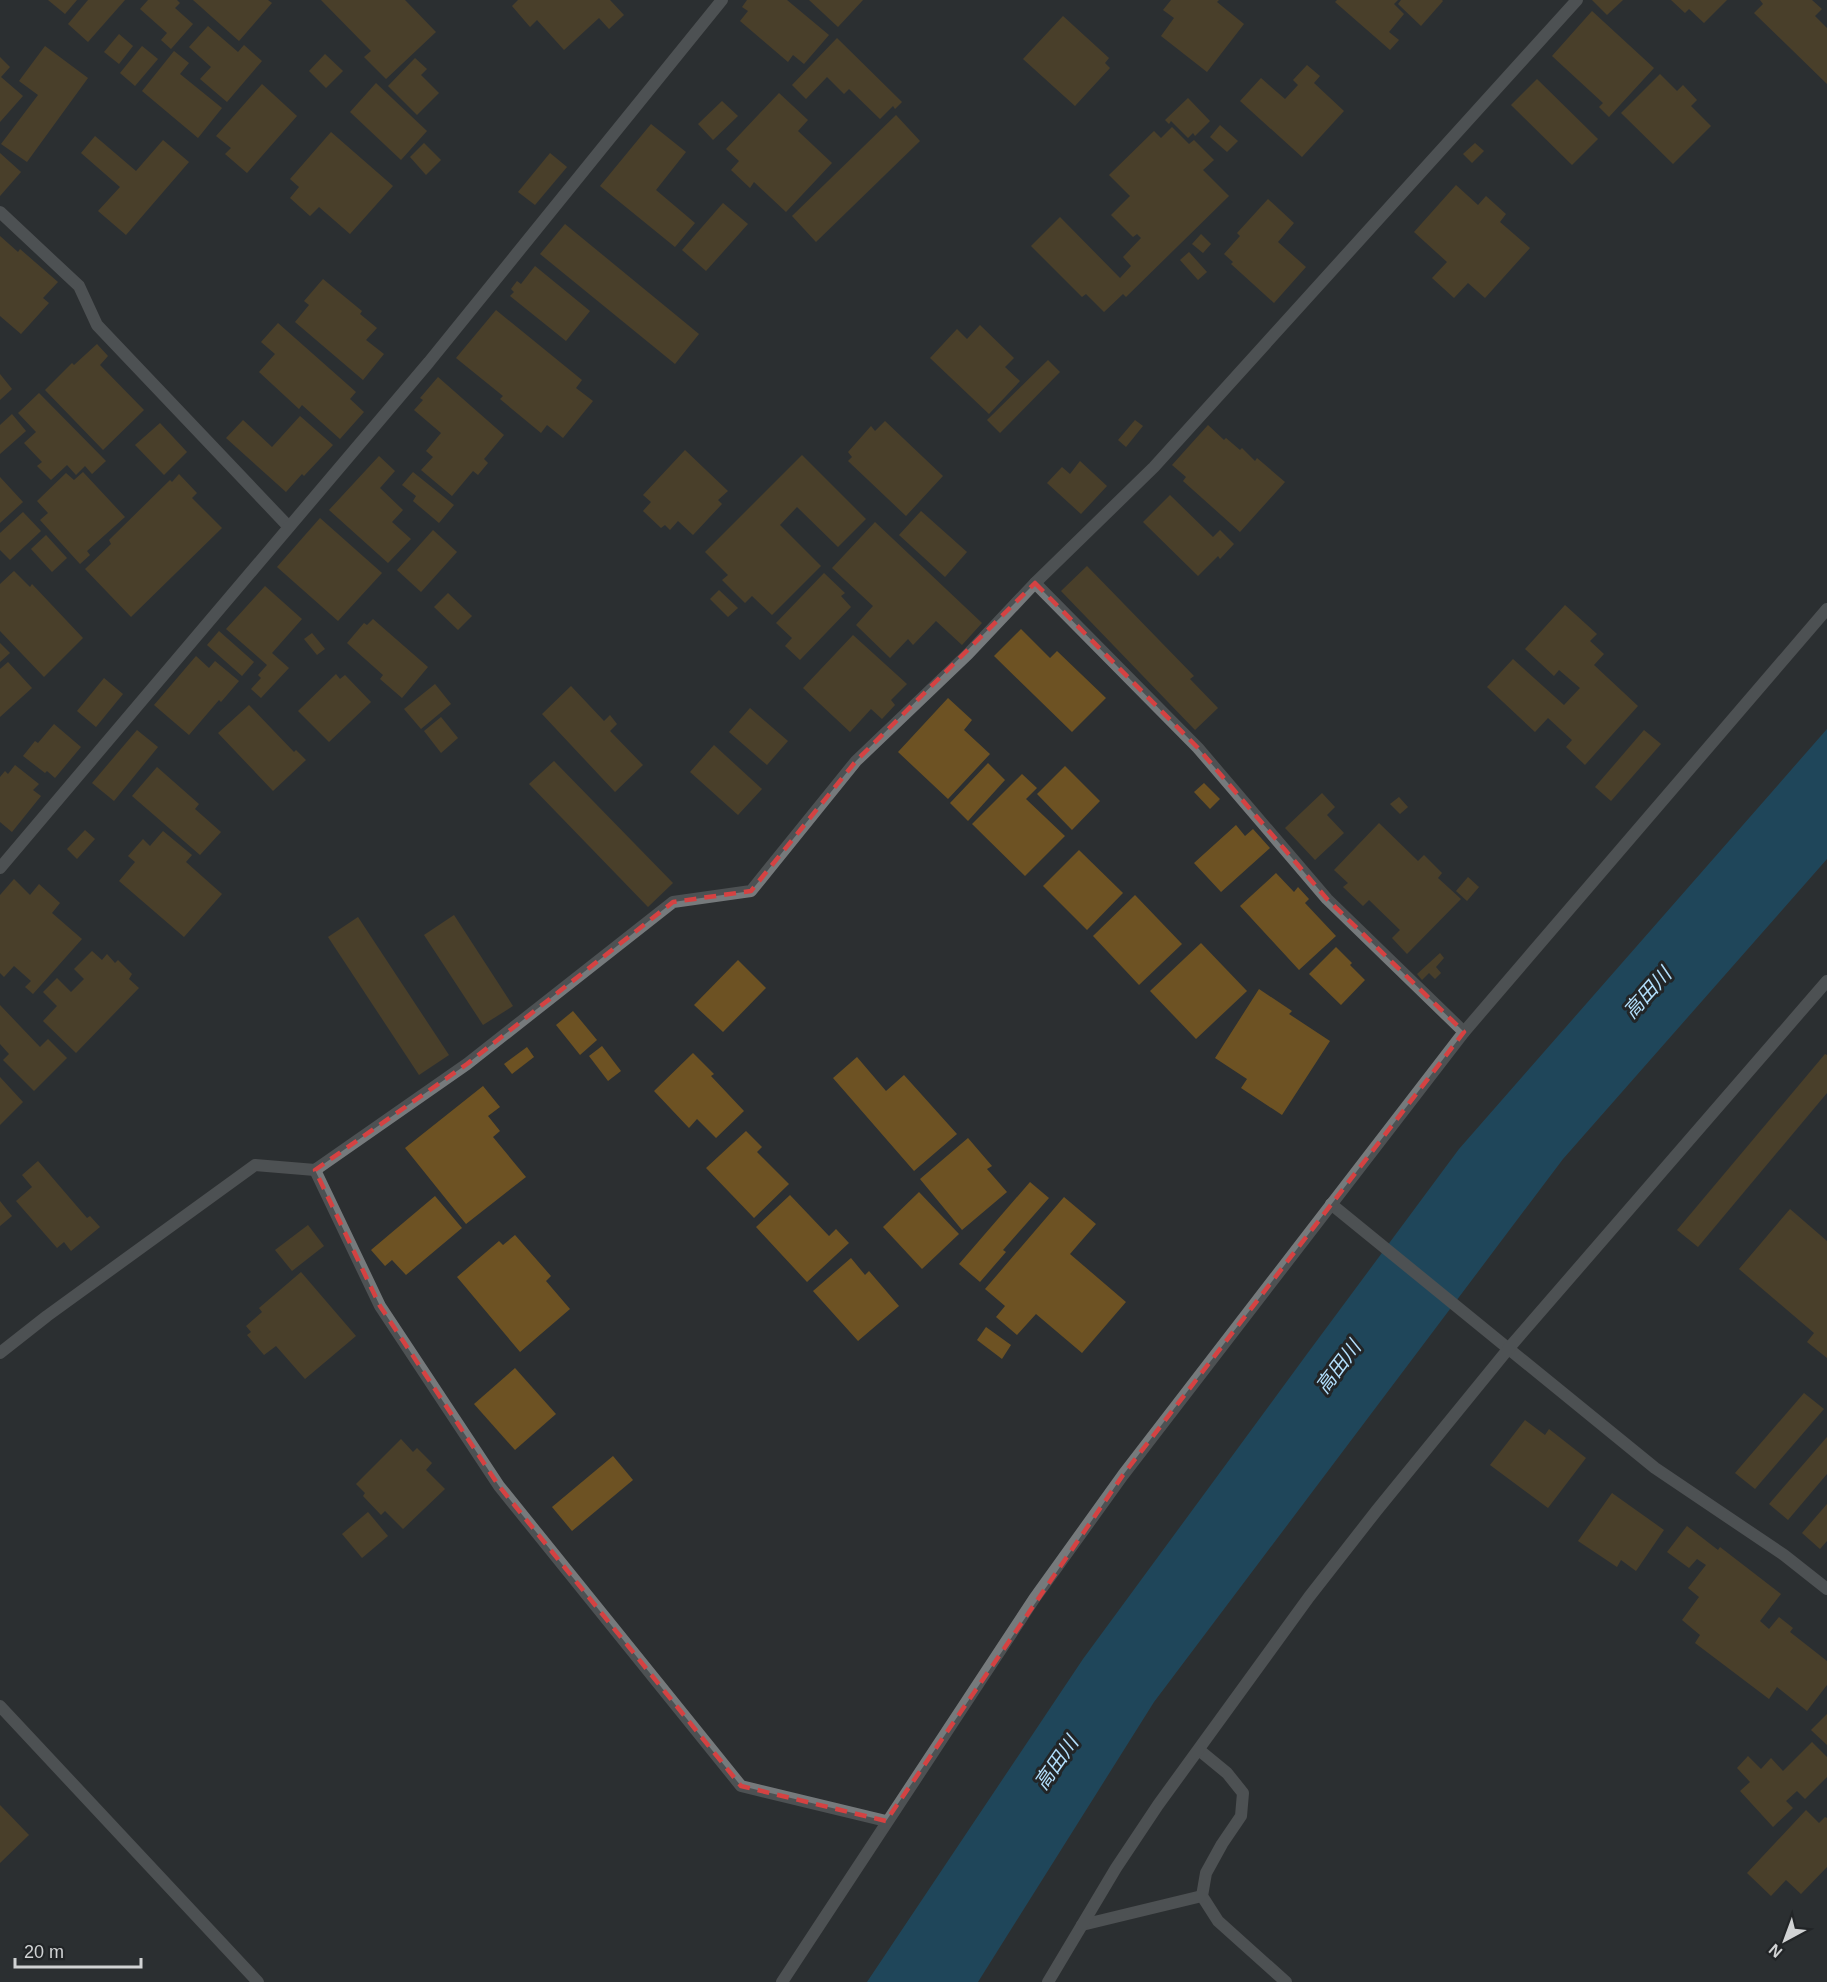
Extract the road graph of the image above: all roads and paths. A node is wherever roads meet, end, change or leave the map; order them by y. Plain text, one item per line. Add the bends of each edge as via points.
1 (722, 0) edge
2 (1577, 0) edge
3 (0, 212) edge
4 (288, 526) junction
5 (1035, 583) junction
6 (1827, 609) edge
7 (0, 868) edge
8 (1827, 981) edge
9 (1464, 1032) junction
10 (315, 1170) junction
11 (1337, 1207) junction
12 (1506, 1345) junction
13 (0, 1353) edge
14 (1827, 1589) edge
15 (0, 1706) edge
16 (1199, 1750) junction
17 (886, 1821) junction
18 (1202, 1896) junction
19 (1082, 1925) junction
20 (258, 1982) edge
21 (782, 1982) edge
22 (1048, 1982) edge
23 (1286, 1982) edge

1 - 4 street via 429,362
2 - 5 street via 1154,467
3 - 4 street via 79,286 97,325
4 - 7 street
5 - 9 street via 1198,748 1328,899
5 - 10 street via 968,654 856,760 751,891 673,903 467,1064
6 - 9 street
8 - 12 street
9 - 11 street
10 - 13 street via 255,1165
10 - 17 street via 380,1306 499,1486 741,1786
11 - 12 street
11 - 17 street via 1123,1475 1034,1599
12 - 14 street via 1655,1468 1784,1555
12 - 16 street via 1309,1598
15 - 20 street
16 - 18 street via 1227,1773 1243,1793 1241,1816 1206,1873
16 - 19 street via 1158,1804
17 - 21 street
18 - 19 street
18 - 23 street via 1218,1921
19 - 22 street

